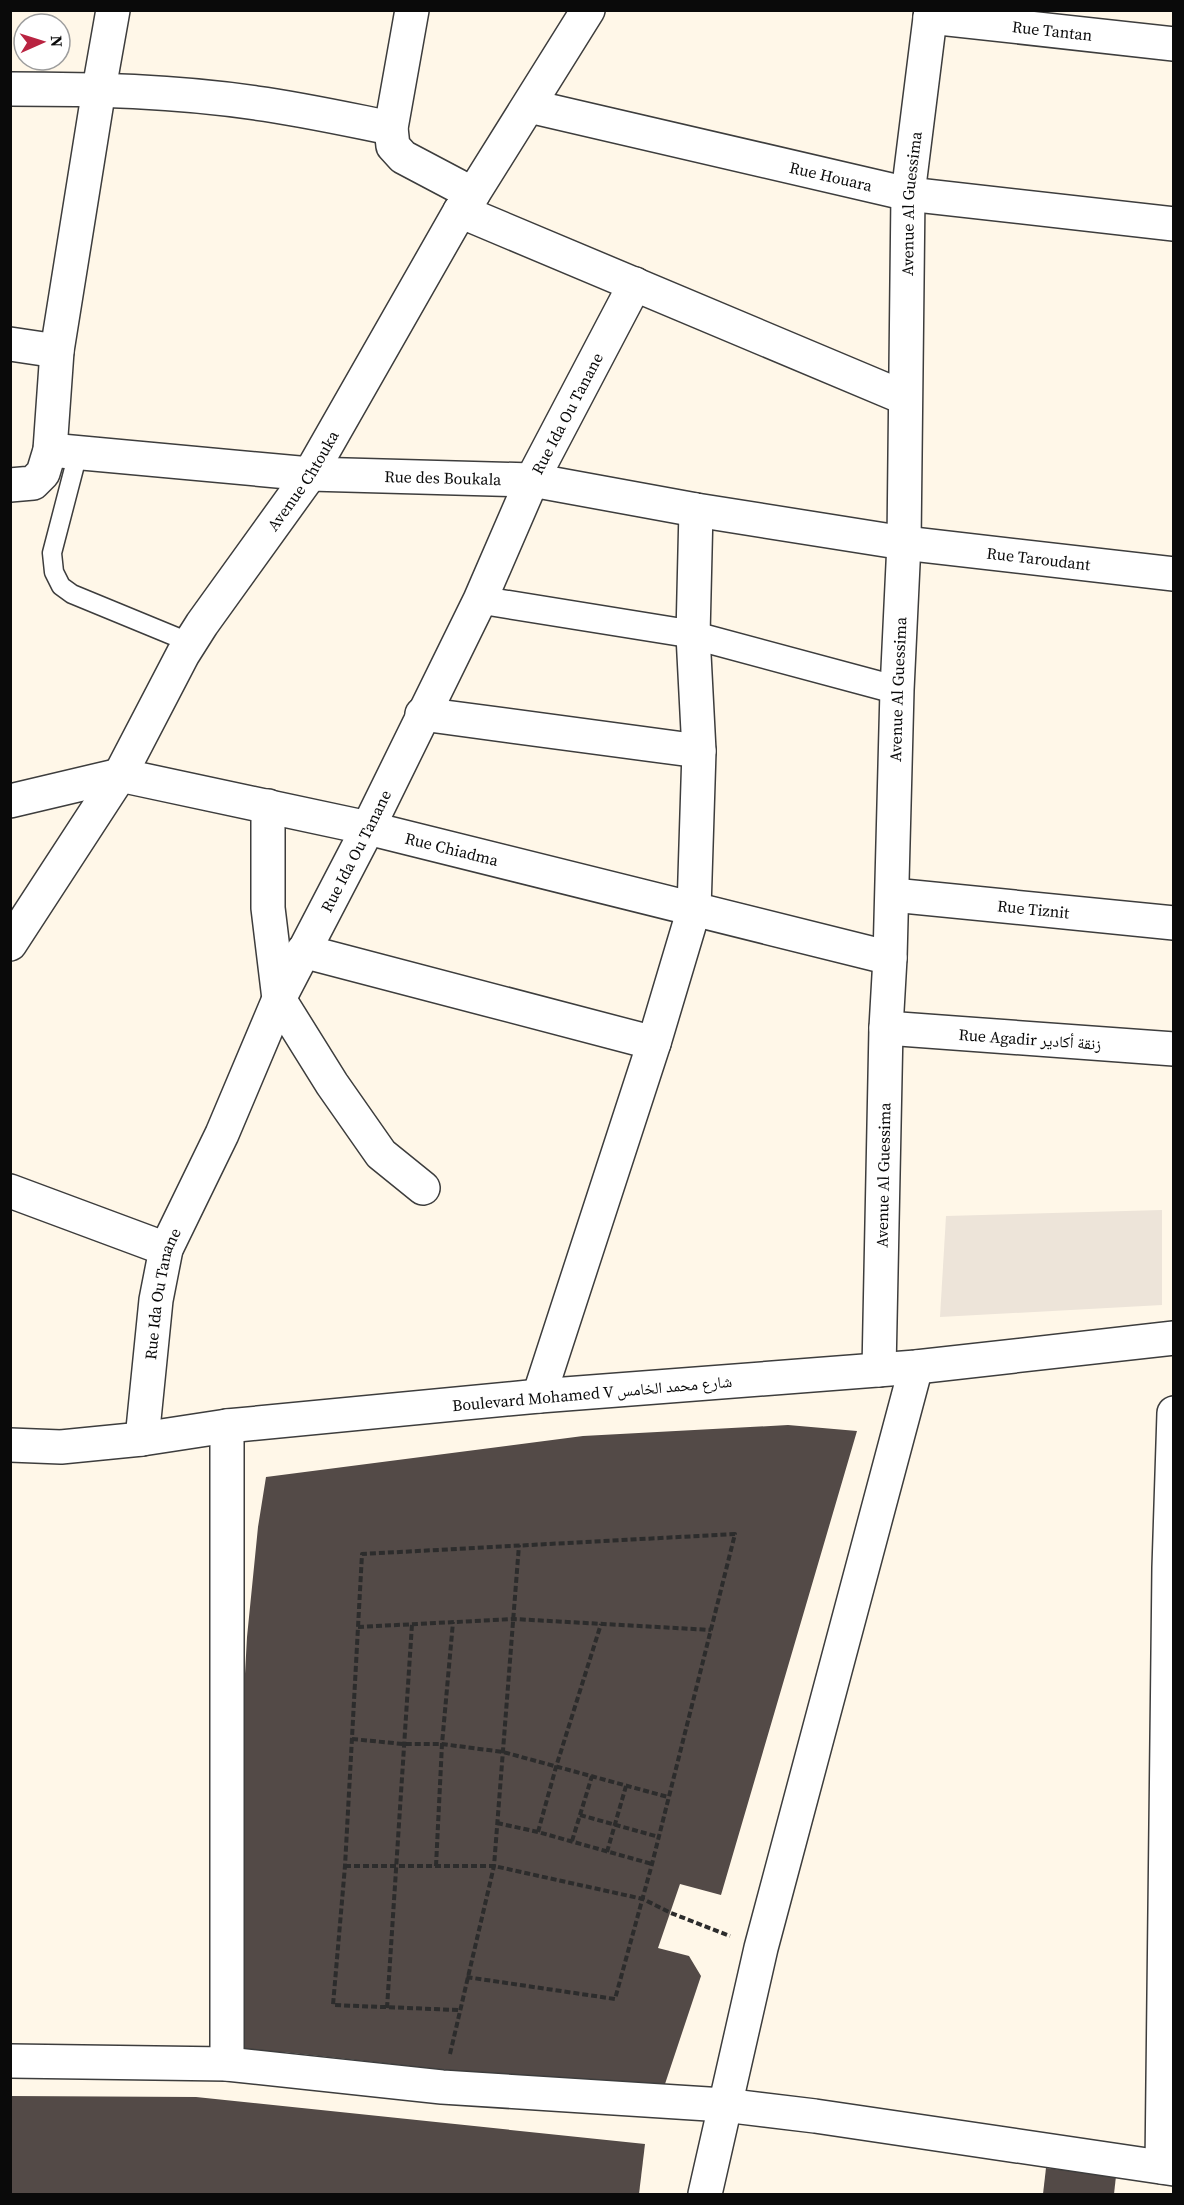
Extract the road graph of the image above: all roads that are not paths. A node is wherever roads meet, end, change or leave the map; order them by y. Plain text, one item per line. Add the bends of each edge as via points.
1 (113, 10) edge
2 (412, 10) edge
3 (588, 10) edge
4 (930, 14) edge
5 (1173, 44) edge
6 (10, 89) edge
7 (99, 89) junction
8 (529, 106) junction
9 (391, 128) junction
10 (908, 194) junction
11 (467, 203) junction
12 (1173, 224) edge
13 (635, 284) junction
14 (10, 344) edge
15 (57, 351) junction
16 (905, 398) junction
17 (64, 452) junction
18 (310, 474) junction
19 (532, 480) junction
20 (10, 485) edge
21 (696, 510) junction
22 (904, 543) junction
23 (1173, 574) edge
24 (480, 600) junction
25 (693, 635) junction
26 (191, 643) junction
27 (897, 690) junction
28 (422, 714) junction
29 (699, 751) junction
30 (120, 775) junction
31 (10, 801) edge
32 (268, 806) junction
33 (368, 828) junction
34 (893, 895) junction
35 (694, 909) junction
36 (1173, 923) edge
37 (10, 944) edge
38 (303, 951) junction
39 (890, 958) junction
40 (279, 999) junction
41 (886, 1028) junction
42 (654, 1043) junction
43 (1173, 1049) edge
44 (423, 1188) dead end
45 (10, 1191) edge
46 (166, 1249) junction
47 (1173, 1338) edge
48 (916, 1367) junction
49 (879, 1370) junction
50 (539, 1396) junction
51 (1173, 1413) edge
52 (227, 1426) junction
53 (142, 1439) junction
54 (10, 1445) edge
55 (1171, 1569) edge
56 (10, 2061) edge
57 (226, 2064) junction
58 (724, 2105) junction
59 (1168, 2168) edge
60 (705, 2194) edge

1 - 7 street
2 - 9 street
3 - 8 street, Avenue Chtouka
4 - 5 street, Rue Tantan
4 - 10 street, Avenue Al Guessima
6 - 7 street
7 - 9 street via 257,103
7 - 15 street
8 - 10 street, Rue Houara
8 - 11 street, Avenue Chtouka
9 - 11 street via 393,146 403,157
10 - 12 street, Rue Houara
10 - 16 street, Avenue Al Guessima
11 - 13 street
11 - 18 street, Avenue Chtouka
13 - 16 street
13 - 19 street, Rue Ida Ou Tanane
14 - 15 street
15 - 17 street
16 - 22 street, Avenue Al Guessima
17 - 18 street, Rue des Boukala
17 - 20 street via 33,483
17 - 26 lane via 52,554 61,586
18 - 19 street, Rue des Boukala
18 - 26 street, Avenue Chtouka
19 - 21 street, Rue des Boukala
19 - 24 street, Rue Ida Ou Tanane
21 - 22 street, Rue des Boukala
21 - 25 street
22 - 23 street, Rue Taroudant
22 - 27 street, Avenue Al Guessima
24 - 25 street
24 - 28 street, Rue Ida Ou Tanane
25 - 27 street
25 - 29 street
26 - 30 street, Avenue Chtouka
27 - 34 street, Avenue Al Guessima
28 - 29 street
28 - 33 street, Rue Ida Ou Tanane
29 - 35 street
30 - 31 street, Rue Chiadma
30 - 32 street, Rue Chiadma
30 - 37 street, Avenue Chtouka
32 - 33 street, Rue Chiadma
32 - 40 street via 268,909
33 - 35 street, Rue Chiadma
33 - 38 street, Rue Ida Ou Tanane
34 - 36 street, Rue Tiznit
34 - 39 street, Avenue Al Guessima
35 - 39 street, Rue Chiadma
35 - 42 street
38 - 40 street, Rue Ida Ou Tanane
38 - 42 street
39 - 41 street, Avenue Al Guessima
40 - 44 street via 381,1154
40 - 46 street, Rue Ida Ou Tanane via 222,1134
41 - 43 street, Rue Agadir زنقة أكادير
41 - 49 street, Avenue Al Guessima
42 - 50 street
45 - 46 street
46 - 53 street, Rue Ida Ou Tanane via 156,1300
47 - 48 street, Boulevard Mohamed V شارع محمد الخامس
48 - 49 street, Boulevard Mohamed V شارع محمد الخامس
48 - 58 street via 761,1948
49 - 50 street, Boulevard Mohamed V شارع محمد الخامس
50 - 52 street, Boulevard Mohamed V شارع محمد الخامس
51 - 55 street
52 - 53 street, Boulevard Mohamed V شارع محمد الخامس
52 - 57 street
53 - 54 street, Boulevard Mohamed V شارع محمد الخامس via 61,1448
55 - 59 street
56 - 57 street
57 - 58 street via 441,2087
58 - 59 street
58 - 60 street

